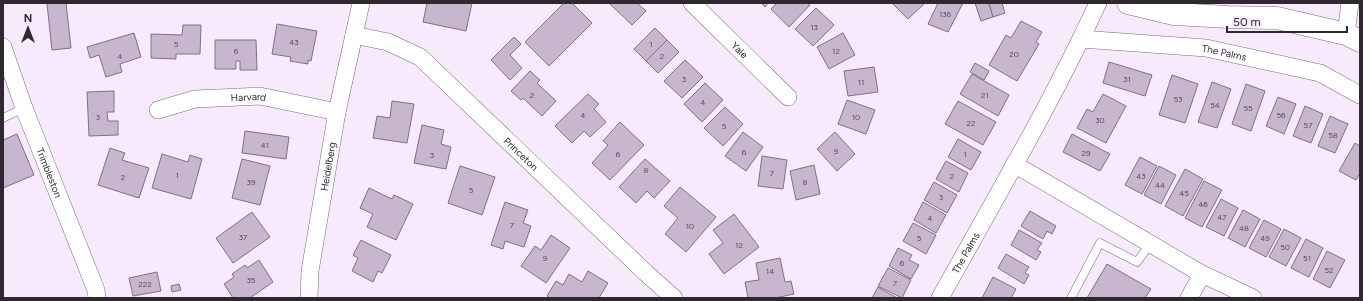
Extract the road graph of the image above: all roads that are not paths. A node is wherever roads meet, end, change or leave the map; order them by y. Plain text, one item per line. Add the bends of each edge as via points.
1 (361, 3) edge
2 (692, 3) edge
3 (1098, 3) edge
4 (1128, 3) edge
5 (1350, 3) edge
6 (354, 35) junction
7 (1353, 37) edge
8 (1081, 40) junction
9 (3, 47) edge
10 (1360, 95) edge
11 (788, 97) dead end
12 (24, 108) junction
13 (158, 110) dead end
14 (338, 112) junction
15 (3, 118) edge
16 (1014, 164) junction
17 (1150, 244) junction
18 (1202, 274) junction
19 (97, 298) edge
20 (309, 298) edge
21 (674, 298) edge
22 (940, 298) edge
23 (1071, 298) edge
24 (1189, 298) edge
25 (1253, 298) edge

1 - 6 street, Heidelberg
2 - 11 street, Yale
3 - 8 street, The Palms
4 - 7 street via 1174,14 1277,18
5 - 7 street
6 - 14 street, Heidelberg
6 - 21 street, Princeton via 388,42 420,57
8 - 10 street, The Palms via 1206,48 1320,73
8 - 16 street, The Palms
9 - 12 street, Trimbleston
12 - 15 lane
12 - 19 street, Trimbleston
13 - 14 street, Harvard via 195,99 260,96
14 - 20 street, Heidelberg via 310,271
16 - 17 street
16 - 22 street, The Palms
17 - 18 street
17 - 23 lane via 1138,262 1100,243
18 - 24 street
18 - 25 street

